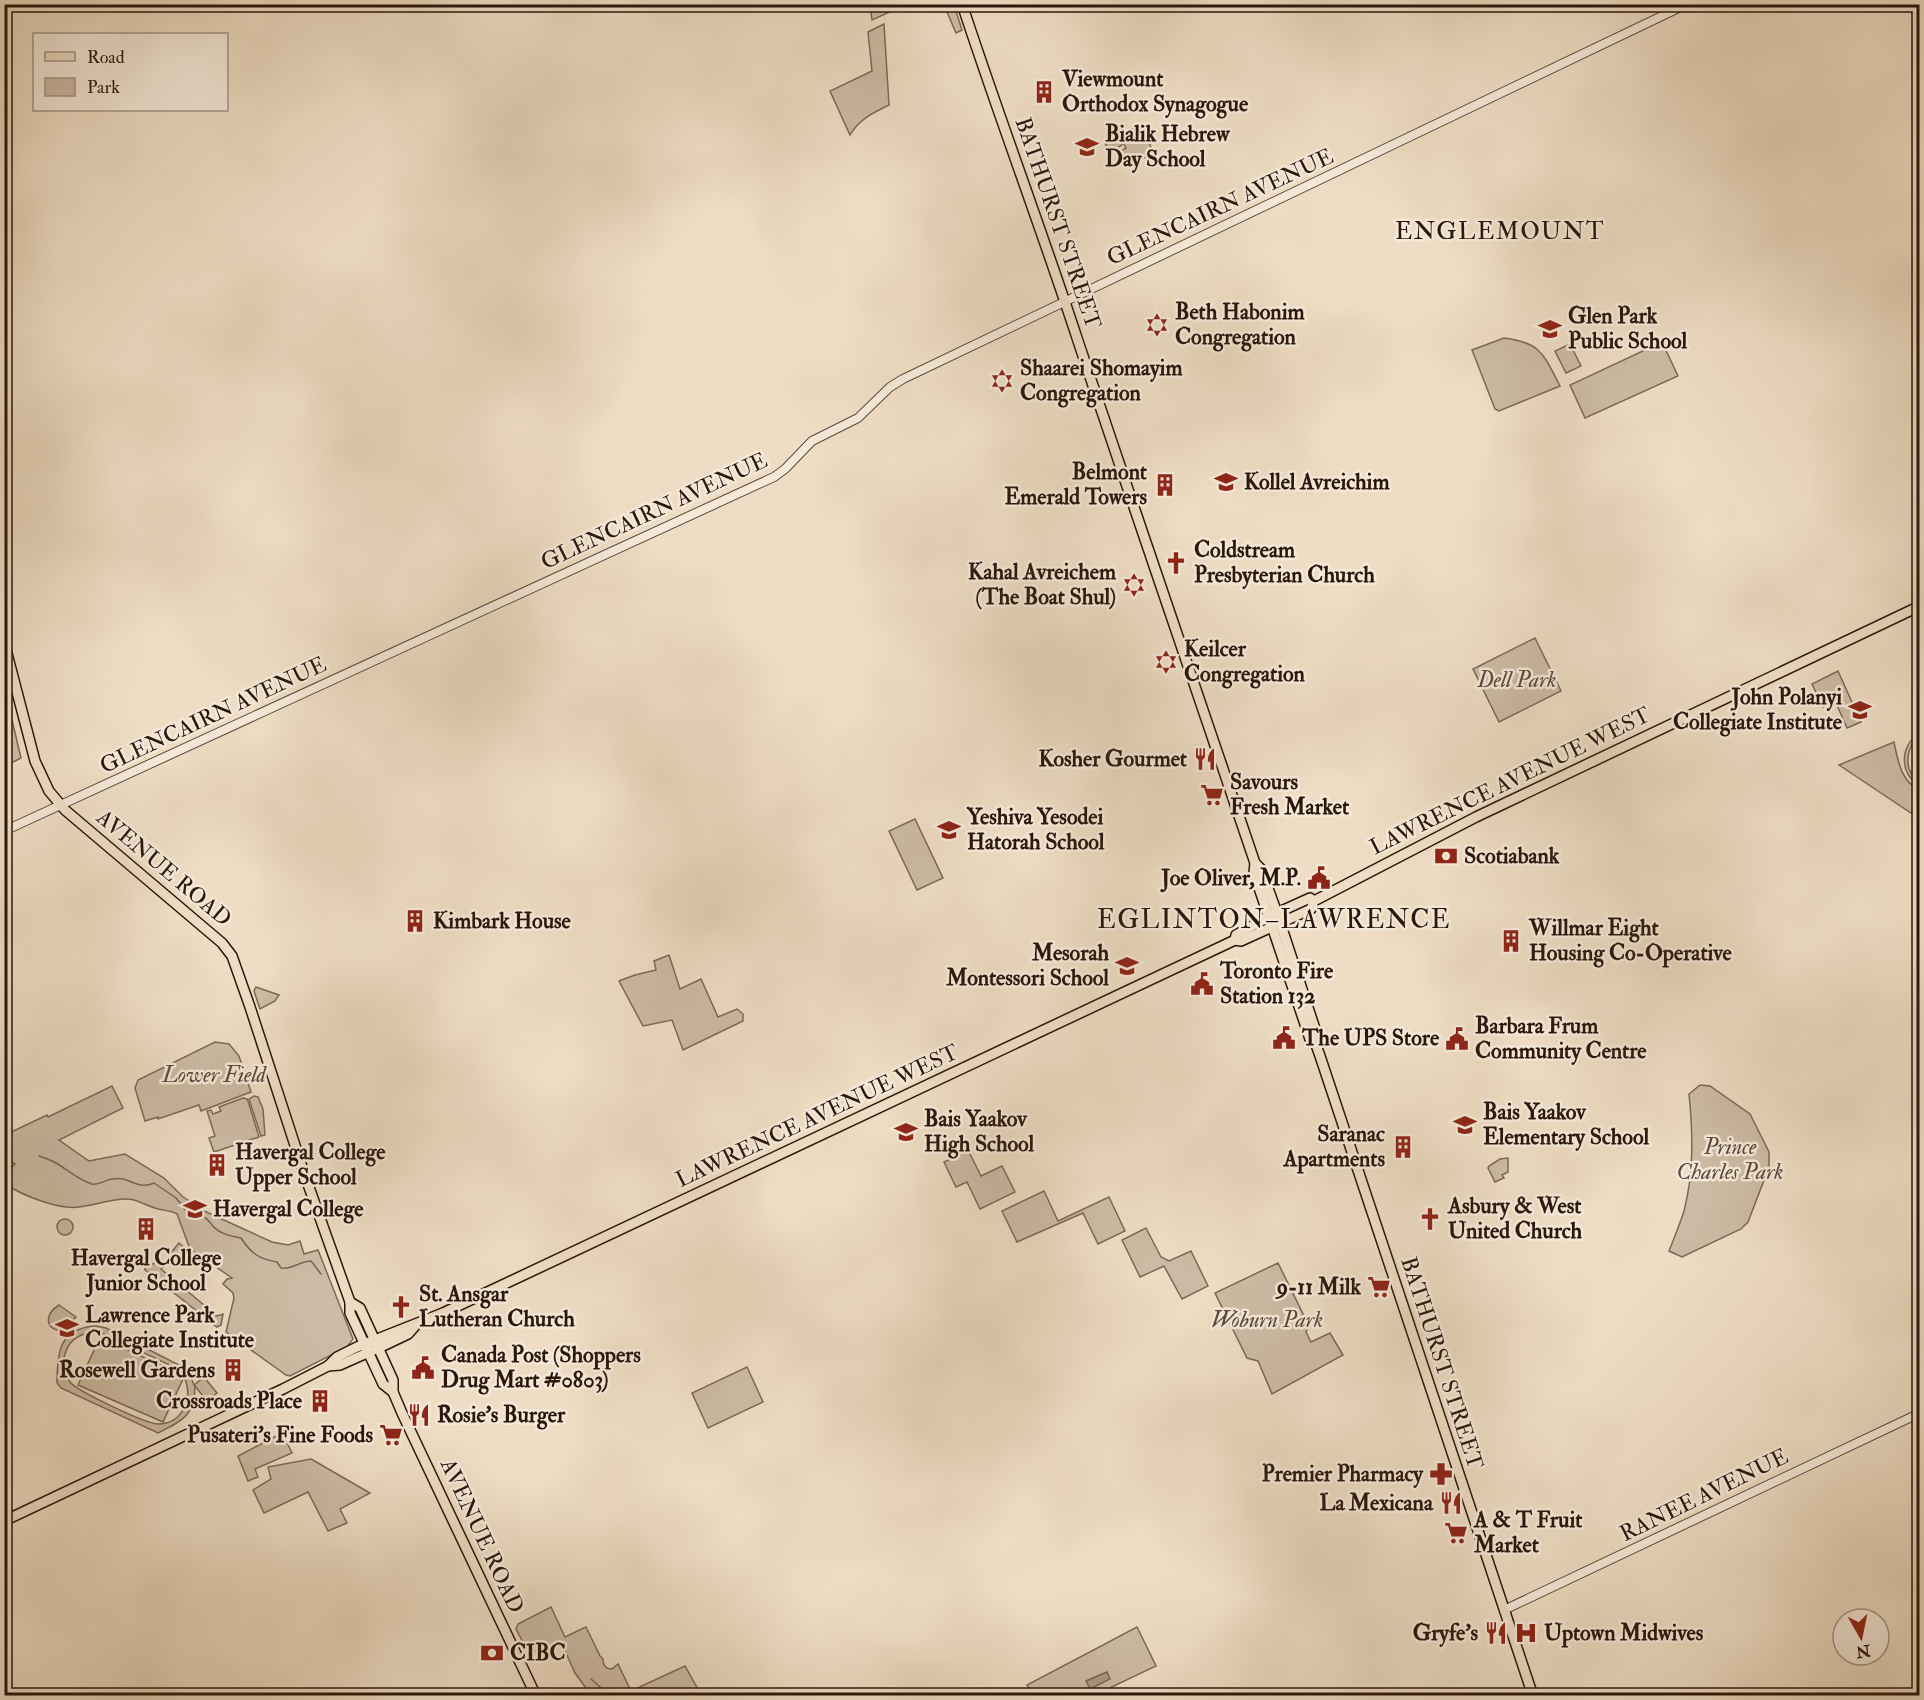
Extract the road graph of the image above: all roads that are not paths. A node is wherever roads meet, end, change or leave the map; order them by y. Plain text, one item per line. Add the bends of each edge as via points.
1 (962, 4) edge
2 (1687, 4) edge
3 (1065, 301) junction
4 (1920, 606) edge
5 (4, 642) edge
6 (60, 806) junction
7 (4, 831) edge
8 (1314, 902) junction
9 (1272, 915) junction
10 (1276, 926) junction
11 (1235, 940) junction
12 (350, 1302) junction
13 (376, 1344) junction
14 (367, 1348) junction
15 (393, 1392) junction
16 (1920, 1413) edge
17 (4, 1521) edge
18 (1504, 1610) junction
19 (537, 1695) edge
20 (1533, 1695) edge

1 - 3 main road, BATHURST STREET
2 - 3 street, GLENCAIRN AVENUE
3 - 6 street, GLENCAIRN AVENUE via 903,379 858,418 812,441 774,477
3 - 9 main road, BATHURST STREET via 1255,863 1261,869
4 - 8 main road, LAWRENCE AVENUE WEST via 1476,817
5 - 6 main road, AVENUE ROAD via 35,761
6 - 7 street, GLENCAIRN AVENUE
6 - 12 main road, AVENUE ROAD via 228,950
8 - 9 main road, LAWRENCE AVENUE WEST via 1308,899
8 - 10 main road, LAWRENCE AVENUE WEST via 1311,909
9 - 10 main road, BATHURST STREET
9 - 11 main road, LAWRENCE AVENUE WEST
10 - 11 main road, LAWRENCE AVENUE WEST
10 - 18 main road, BATHURST STREET via 1310,1039 1315,1042
11 - 13 main road, LAWRENCE AVENUE WEST via 415,1326 404,1327
12 - 13 main road, AVENUE ROAD via 360,1308
12 - 14 main road, AVENUE ROAD via 350,1313
13 - 14 main road, LAWRENCE AVENUE WEST
13 - 15 main road, AVENUE ROAD via 393,1380
14 - 15 main road, AVENUE ROAD via 383,1383
14 - 17 main road, LAWRENCE AVENUE WEST via 337,1357 328,1366
15 - 19 main road, AVENUE ROAD
16 - 18 street, RANEE AVENUE
18 - 20 main road, BATHURST STREET

